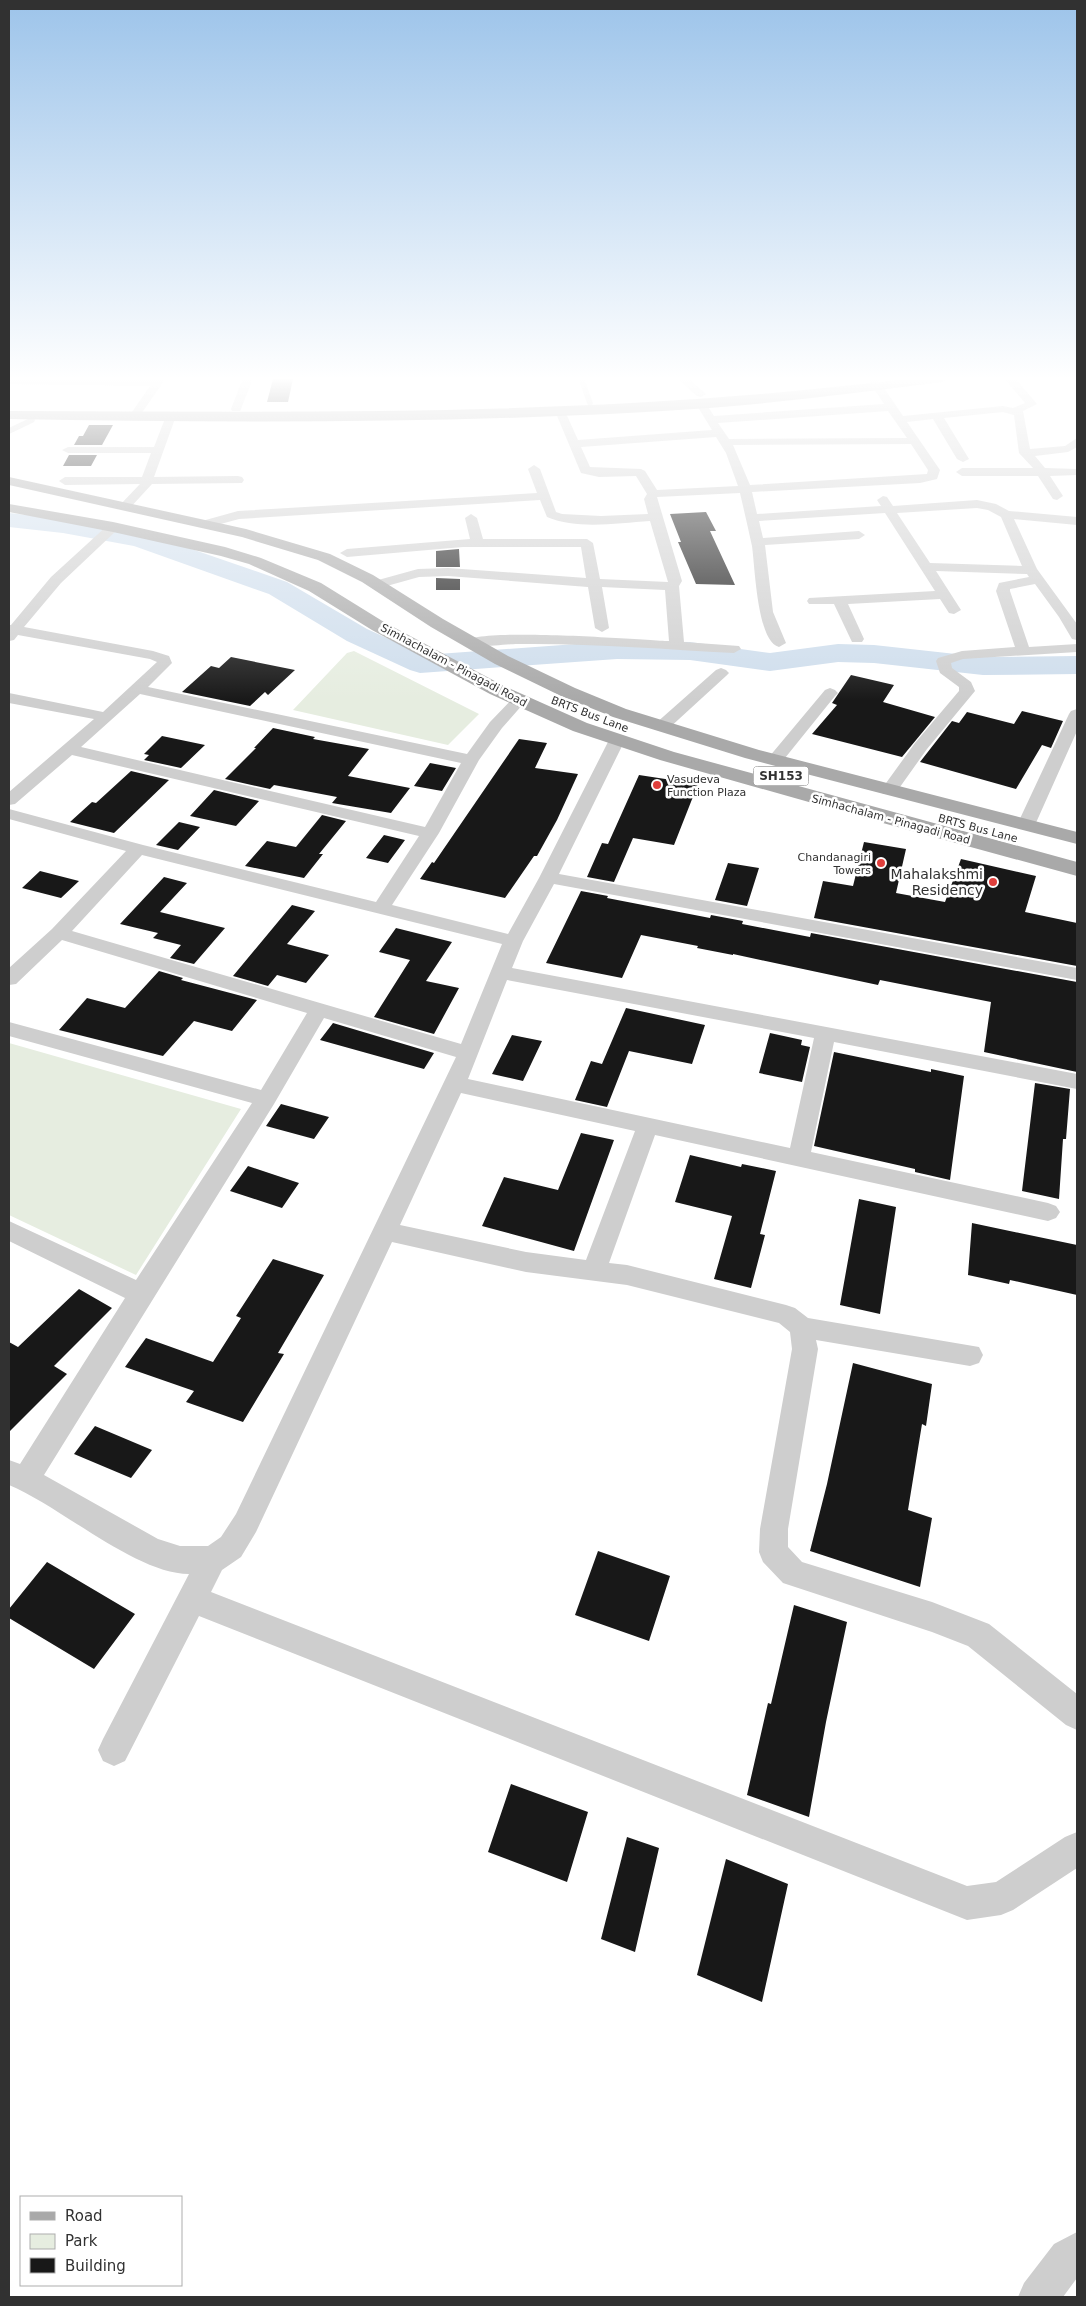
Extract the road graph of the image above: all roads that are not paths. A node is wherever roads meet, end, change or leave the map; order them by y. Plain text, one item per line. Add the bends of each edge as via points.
1 (30, 486) edge
2 (145, 486) edge
3 (540, 486) edge
4 (648, 486) edge
5 (782, 486) edge
6 (874, 486) edge
7 (1049, 486) edge
8 (745, 488) junction
9 (9, 492) edge
10 (653, 494) junction
11 (544, 496) junction
12 (1056, 496) dead end
13 (125, 506) junction
14 (9, 508) edge
15 (890, 510) junction
16 (1006, 515) junction
17 (656, 517) junction
18 (471, 518) dead end
19 (752, 518) junction
20 (586, 519) junction
21 (1077, 520) edge
22 (206, 524) junction
23 (113, 528) junction
24 (859, 535) dead end
25 (757, 542) junction
26 (477, 543) junction
27 (587, 543) junction
28 (347, 553) dead end
29 (925, 567) junction
30 (1034, 575) junction
31 (594, 583) junction
32 (376, 585) junction
33 (672, 586) junction
34 (943, 595) junction
35 (839, 600) junction
36 (814, 601) dead end
37 (954, 610) dead end
38 (602, 628) dead end
39 (12, 632) edge
40 (1077, 636) edge
41 (858, 639) dead end
42 (469, 643) junction
43 (779, 644) dead end
44 (677, 646) junction
45 (1077, 648) edge
46 (734, 649) dead end
47 (1023, 650) junction
48 (721, 673) dead end
49 (137, 690) junction
50 (830, 693) dead end
51 (9, 698) edge
52 (519, 700) junction
53 (1077, 714) edge
54 (106, 717) junction
55 (660, 727) junction
56 (617, 740) junction
57 (69, 748) junction
58 (471, 760) junction
59 (775, 760) junction
60 (889, 790) junction
61 (9, 800) edge
62 (9, 814) edge
63 (1026, 825) junction
64 (430, 833) junction
65 (1077, 838) edge
66 (138, 849) junction
67 (1077, 853) edge
68 (1077, 869) edge
69 (548, 878) junction
70 (380, 908) junction
71 (59, 932) junction
72 (513, 940) junction
73 (501, 972) junction
74 (1077, 974) edge
75 (9, 979) edge
76 (318, 1009) junction
77 (9, 1029) edge
78 (825, 1033) junction
79 (468, 1052) junction
80 (1077, 1081) edge
81 (455, 1084) junction
82 (266, 1099) junction
83 (648, 1125) junction
84 (799, 1158) junction
85 (1048, 1212) dead end
86 (9, 1230) edge
87 (385, 1231) junction
88 (594, 1271) junction
89 (141, 1294) junction
90 (802, 1327) junction
91 (970, 1355) dead end
92 (17, 1475) edge
93 (212, 1560) junction
94 (192, 1599) junction
95 (1077, 1714) edge
96 (114, 1750) dead end
97 (1077, 1849) edge
98 (1077, 2252) edge
99 (1038, 2297) edge

1 - 13 main road, Simhachalam - Pinagadi Road
2 - 13 street
3 - 11 street
4 - 10 street
5 - 8 street
6 - 15 street
7 - 12 street
8 - 10 street
8 - 19 street
9 - 67 main road, BRTS Bus Lane / SH153 via 180,529 313,571 493,673 613,725 703,754
10 - 17 street via 650,499
11 - 20 street via 554,517
11 - 22 street via 238,515
13 - 22 main road, Simhachalam - Pinagadi Road
14 - 23 main road, Simhachalam - Pinagadi Road
15 - 16 street via 977,504 992,507
15 - 19 street
15 - 29 street
16 - 21 street
16 - 30 street
17 - 20 street
17 - 33 street via 675,581
18 - 26 street
19 - 25 street
20 - 27 street
22 - 32 main road, Simhachalam - Pinagadi Road via 328,558
23 - 39 street via 56,580
23 - 52 main road, Simhachalam - Pinagadi Road via 256,561 315,587 402,639
24 - 25 street
25 - 43 street via 766,612
26 - 27 street
26 - 28 street
27 - 31 street
29 - 30 street
29 - 34 street
30 - 40 street via 1066,616
30 - 47 street via 1004,586 1003,591
31 - 32 street via 448,572 418,573
31 - 33 street
31 - 38 street
32 - 42 main road, Simhachalam - Pinagadi Road
33 - 44 street
34 - 35 street
34 - 37 street
35 - 36 street
35 - 41 street
39 - 49 street via 164,658 162,667
42 - 44 street via 553,638
42 - 55 main road, Simhachalam - Pinagadi Road via 570,694
44 - 46 street
45 - 47 street
47 - 60 street via 962,655 944,665 966,685 967,691
48 - 55 street
49 - 54 street
49 - 58 street
50 - 59 street
51 - 54 street
52 - 56 main road, Simhachalam - Pinagadi Road
52 - 58 street
53 - 63 street
54 - 57 street
55 - 59 main road, Simhachalam - Pinagadi Road
56 - 68 main road, Simhachalam - Pinagadi Road
56 - 69 street
57 - 61 street
57 - 64 street
58 - 64 street
59 - 60 main road, Simhachalam - Pinagadi Road
60 - 63 main road, Simhachalam - Pinagadi Road
62 - 66 street
63 - 65 main road, Simhachalam - Pinagadi Road
64 - 70 street
66 - 70 street
66 - 71 street
69 - 72 street
69 - 74 street
70 - 72 street
71 - 75 street
71 - 76 street
72 - 73 street
73 - 78 street
73 - 79 street
76 - 79 street
76 - 82 street
77 - 82 street
78 - 80 street
78 - 84 street
79 - 81 street
81 - 83 street
81 - 87 street
82 - 89 street
83 - 84 street
83 - 88 street
84 - 85 street
86 - 89 street
87 - 88 street via 526,1262
87 - 93 street via 246,1523 231,1547
88 - 90 street via 627,1275 786,1315
89 - 92 street
90 - 91 street
90 - 95 street via 805,1348 774,1529 773,1552 793,1573 932,1616 978,1636
92 - 93 street via 151,1551 180,1560
93 - 94 street
94 - 96 street
94 - 97 street via 967,1903 1001,1898
98 - 99 street via 1068,2258

